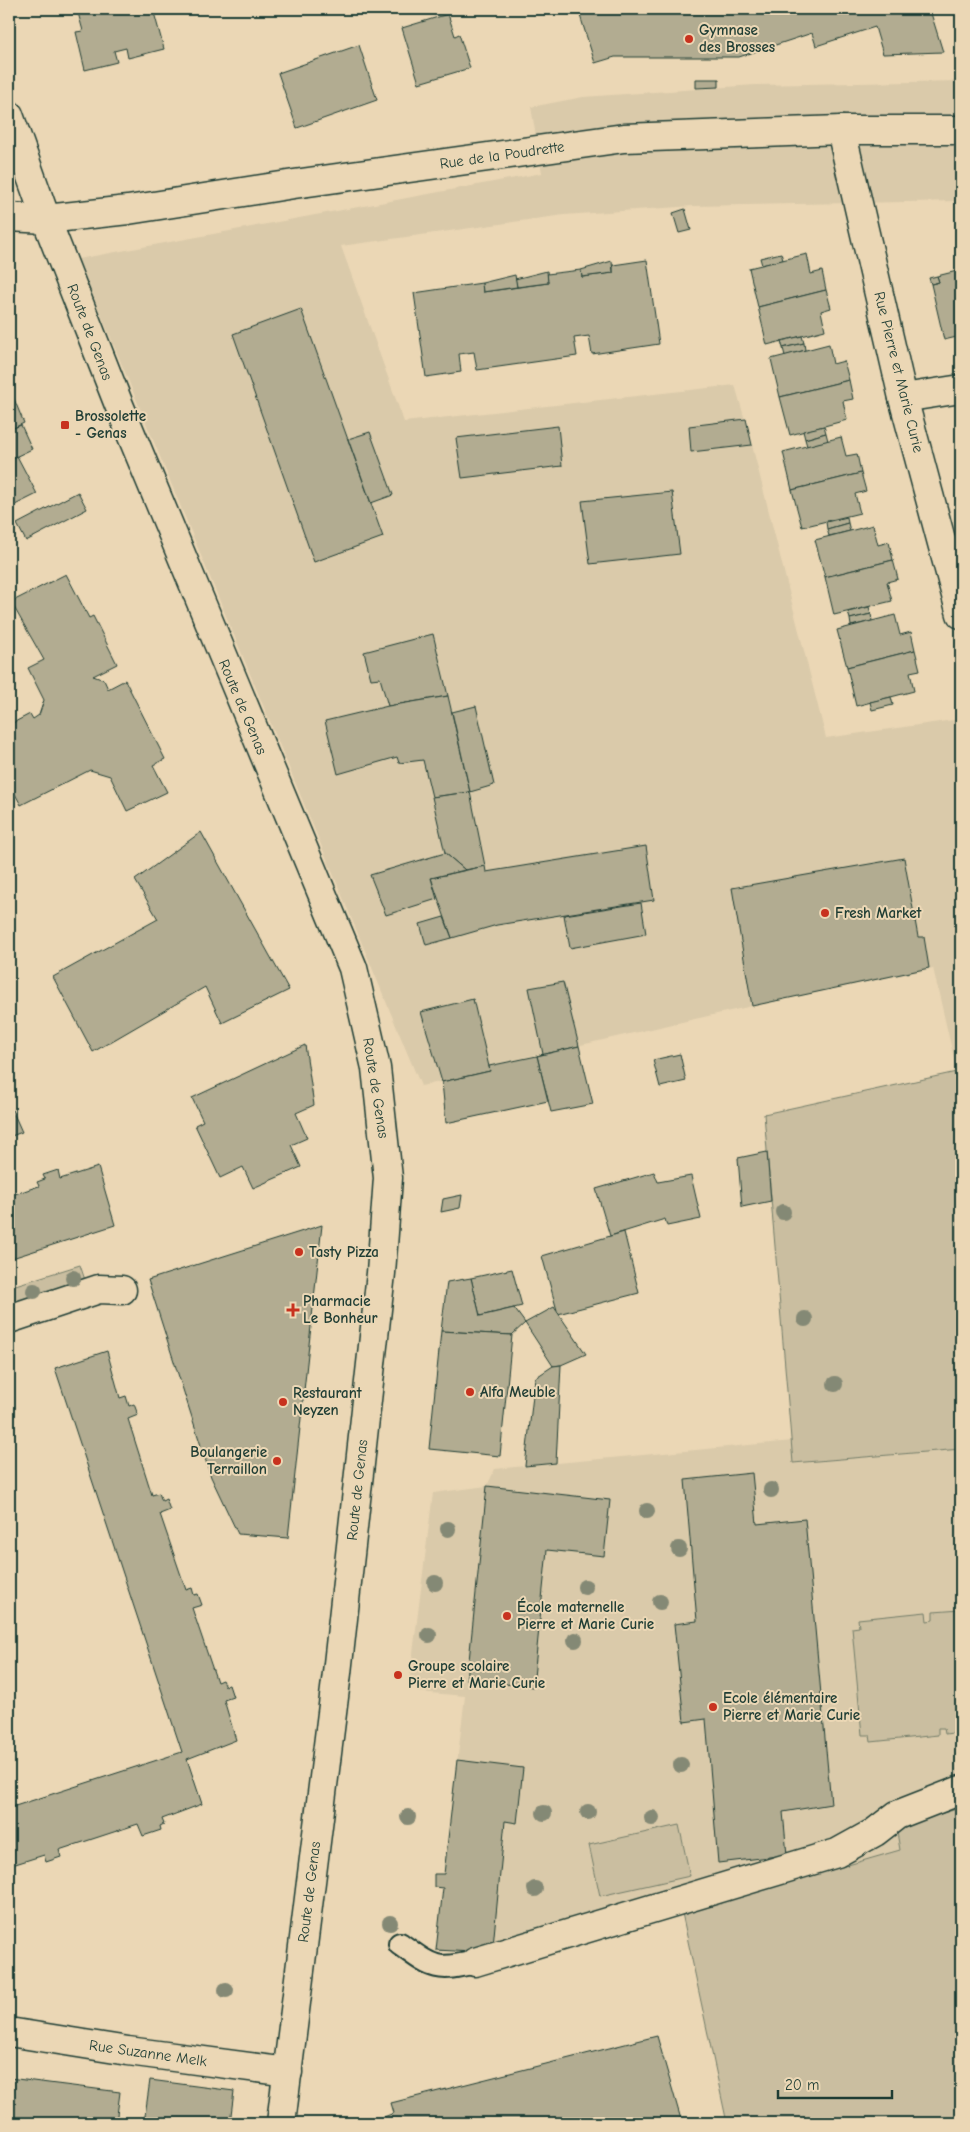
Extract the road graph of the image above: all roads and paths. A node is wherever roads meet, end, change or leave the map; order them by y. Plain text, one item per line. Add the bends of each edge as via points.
1 (9, 114) edge
2 (841, 130) junction
3 (961, 130) edge
4 (9, 217) edge
5 (46, 219) junction
6 (9, 233) edge
7 (961, 389) edge
8 (903, 398) junction
9 (954, 557) edge
10 (961, 614) edge
11 (122, 1290) dead end
12 (9, 1319) edge
13 (961, 1790) edge
14 (400, 1944) dead end
15 (475, 1962) joint
16 (9, 2032) edge
17 (288, 2072) junction
18 (281, 2123) edge

1 - 5 street, Route de Genas
2 - 3 street, Rue de la Poudrette
2 - 5 street, Rue de la Poudrette via 624,138
2 - 8 street, Rue Pierre et Marie Curie
4 - 5 street
5 - 6 street
5 - 17 street, Route de Genas via 119,405 352,968 376,1068 388,1178 382,1273
7 - 8 street
8 - 9 street, Rue Pierre et Marie Curie
9 - 10 street, Rue Pierre et Marie Curie
11 - 12 street via 99,1289
13 - 15 street via 897,1815 875,1832 837,1853
14 - 15 lane via 430,1965 452,1968
16 - 17 street, Rue Suzanne Melk
17 - 18 street, Route de Genas

